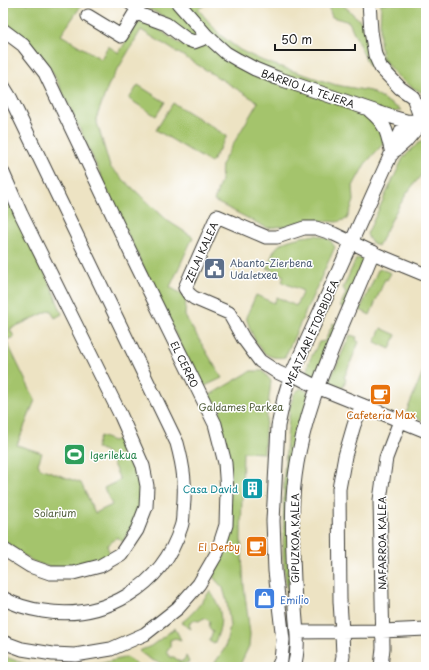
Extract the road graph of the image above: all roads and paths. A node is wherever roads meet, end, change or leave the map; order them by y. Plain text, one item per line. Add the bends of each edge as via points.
1 (178, 3) edge
2 (369, 3) edge
3 (133, 8) edge
4 (88, 16) dead end
5 (3, 30) edge
6 (206, 35) junction
7 (3, 86) edge
8 (368, 109) junction
9 (406, 120) junction
10 (424, 122) edge
11 (392, 154) junction
12 (3, 173) edge
13 (351, 242) junction
14 (373, 252) junction
15 (426, 276) edge
16 (291, 376) junction
17 (317, 386) junction
18 (362, 405) junction
19 (400, 421) junction
20 (426, 431) edge
21 (3, 549) edge
22 (3, 598) edge
23 (426, 629) edge
24 (382, 631) junction
25 (297, 632) junction
26 (342, 632) junction
27 (3, 642) edge
28 (278, 667) edge
29 (294, 667) edge
30 (341, 667) edge
31 (381, 667) edge

1 - 6 street, BARRIO LA TEJERA
2 - 10 street via 375,55 382,68 413,98
3 - 4 street via 121,36
3 - 6 street via 166,24 186,40 194,42
5 - 27 street, EL CERRO via 23,45 45,73 215,424 225,462 227,491 226,525 214,559 199,584 178,608 145,634 111,649 75,655 22,649
6 - 8 street, BARRIO LA TEJERA via 226,53 255,70
7 - 22 street via 177,443 185,483 182,526 173,547 145,583 127,596 95,610 58,614 31,609
8 - 9 street, BARRIO LA TEJERA
8 - 11 street via 381,120
9 - 10 street, BARRIO LA TEJERA
9 - 11 street, MEATZARI ETORBIDEA
10 - 11 street, MEATZARI ETORBIDEA
11 - 13 street, MEATZARI ETORBIDEA
12 - 21 street via 24,221 121,416 143,466 147,486 146,507 137,530 121,554 100,566 73,573 50,573 30,566
13 - 14 street
13 - 16 street, MEATZARI ETORBIDEA
13 - 16 street, ZELAI KALEA via 316,228 304,228 277,237 266,237 218,216 214,223 185,288 194,298 229,313 260,361 277,372
14 - 15 street
14 - 17 street, GIPUZKOA KALEA
16 - 17 street, ZELAI KALEA
16 - 28 street, MEATZARI ETORBIDEA via 278,426 273,521 283,640
17 - 18 street, ZELAI KALEA
17 - 25 street, GIPUZKOA KALEA via 303,434 293,498
18 - 19 street, ZELAI KALEA
18 - 26 street via 345,456 340,489
19 - 20 street, ZELAI KALEA
19 - 24 street, NAFARROA KALEA via 386,458 380,500
23 - 24 street
24 - 26 street
24 - 31 street, NAFARROA KALEA
25 - 26 street
25 - 29 street, GIPUZKOA KALEA via 298,655
26 - 30 street

